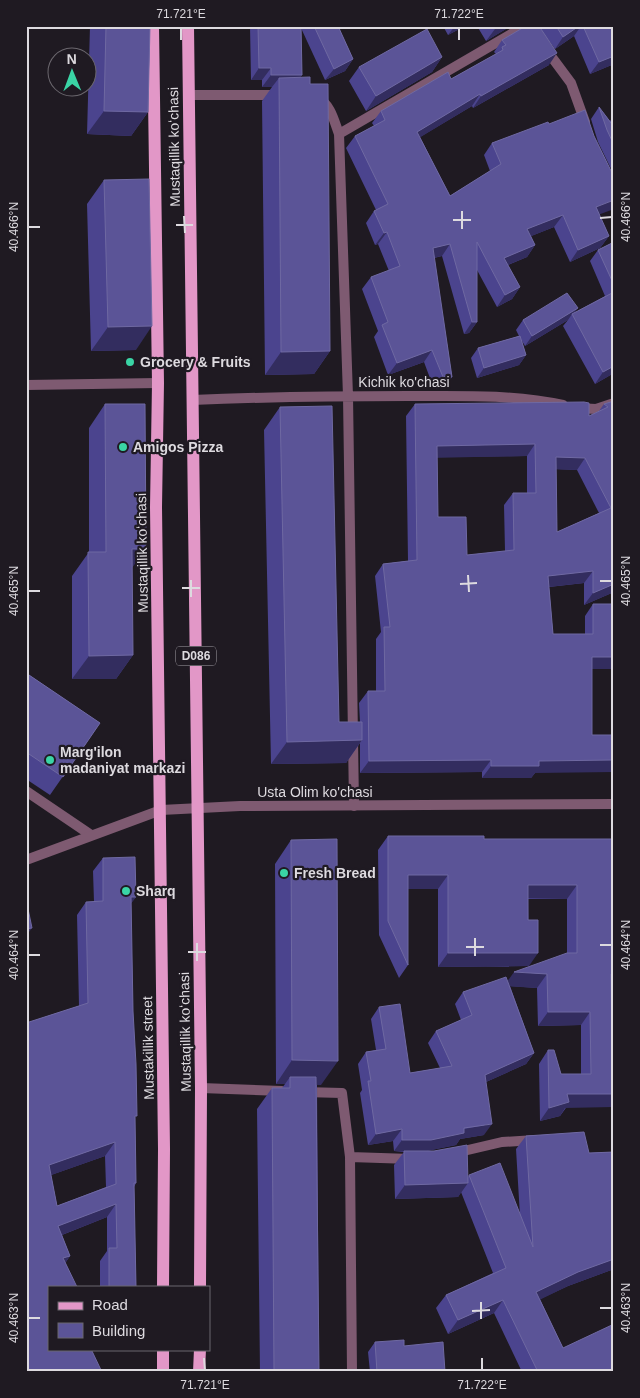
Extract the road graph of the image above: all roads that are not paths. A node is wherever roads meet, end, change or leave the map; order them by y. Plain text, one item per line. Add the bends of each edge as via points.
1 (153, 26) edge
2 (188, 26) edge
3 (525, 26) edge
4 (535, 34) edge
5 (189, 94) junction
6 (288, 94) edge
7 (308, 95) edge
8 (339, 134) junction
9 (589, 135) edge
10 (158, 383) junction
11 (26, 384) edge
12 (348, 396) junction
13 (192, 400) junction
14 (614, 403) edge
15 (26, 791) edge
16 (614, 804) edge
17 (354, 806) junction
18 (198, 807) junction
19 (161, 810) junction
20 (91, 836) junction
21 (26, 860) edge
22 (201, 1088) junction
23 (550, 1138) edge
24 (441, 1156) edge
25 (350, 1157) junction
26 (423, 1160) edge
27 (163, 1286) edge
28 (200, 1286) edge
29 (163, 1350) edge
30 (200, 1350) edge
31 (163, 1372) edge
32 (200, 1372) edge
33 (352, 1372) edge

1 - 10 main road, Mustaqillik koʻchasi / D086
2 - 5 main road, Mustaqillik koʻchasi / D086
3 - 8 street
4 - 9 street via 571,83
5 - 6 street
5 - 13 main road, Mustaqillik koʻchasi / D086
7 - 8 street via 325,102
8 - 12 street
10 - 11 street
10 - 19 main road, Mustaqillik koʻchasi / D086 via 156,507
12 - 13 street, Kichik ko'chasi
12 - 14 street, Kichik ko'chasi via 514,398 586,409
12 - 17 street
13 - 18 main road, Mustaqillik koʻchasi / D086
15 - 20 street
16 - 17 street, Usta Olim ko'chasi
17 - 18 street, Usta Olim ko'chasi
18 - 19 street, Usta Olim ko'chasi
18 - 22 main road, Mustaqillik koʻchasi / D086
19 - 20 street, Usta Olim ko'chasi
19 - 27 main road, Mustakillik street / D086
20 - 21 street, Usta Olim ko'chasi
22 - 25 street via 342,1093
22 - 28 main road, Mustaqillik koʻchasi / D086
23 - 24 street via 502,1142
25 - 26 street
25 - 33 street
29 - 31 main road
30 - 32 main road

